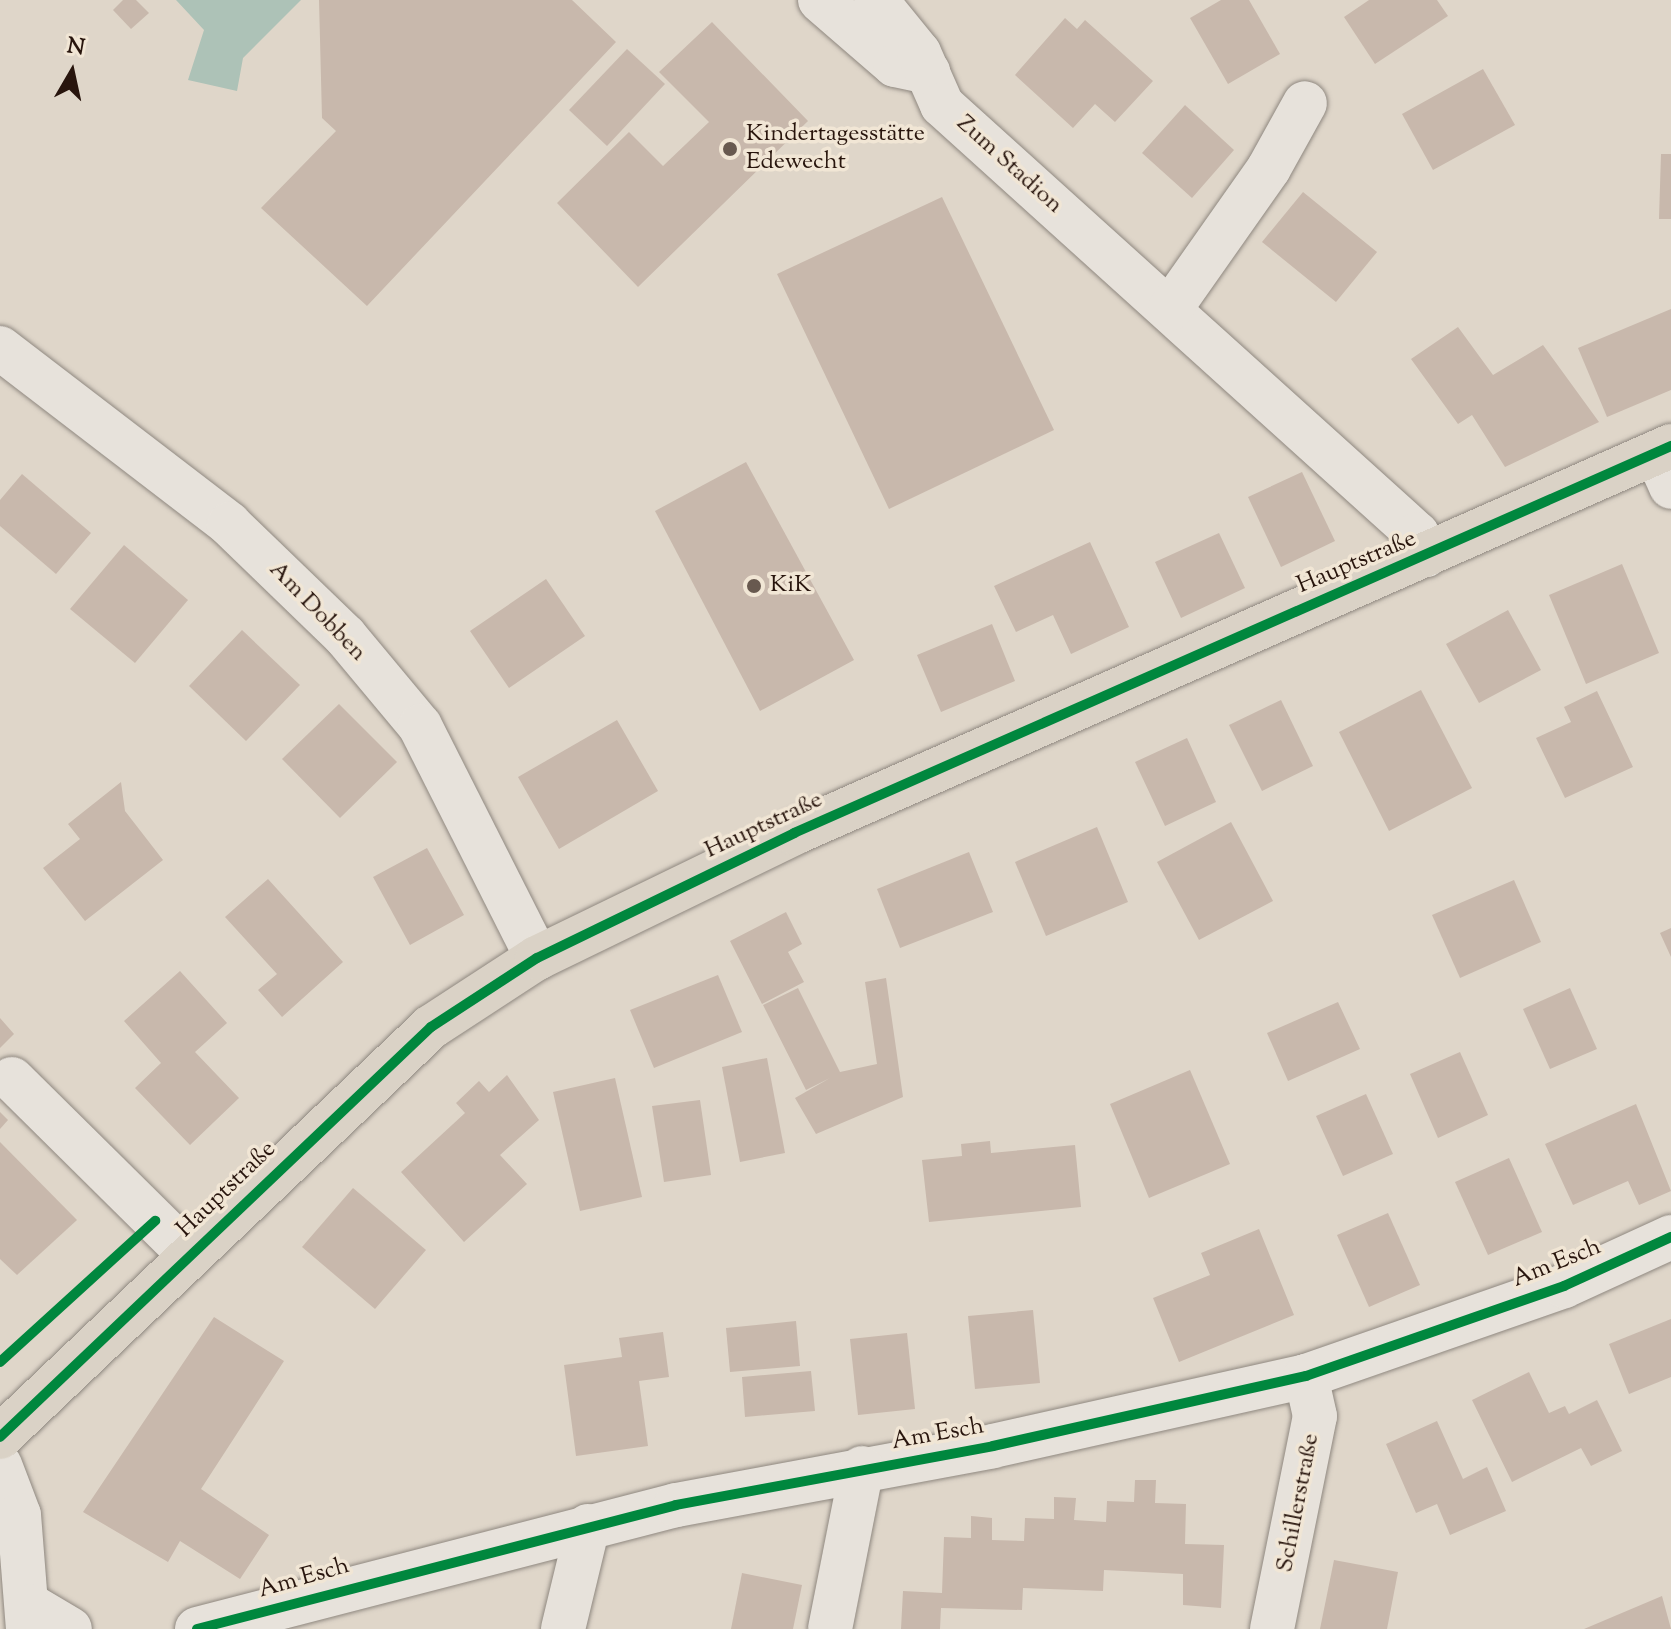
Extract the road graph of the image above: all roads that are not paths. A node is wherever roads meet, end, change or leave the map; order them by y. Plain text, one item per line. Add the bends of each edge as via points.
1 (820, 0) edge
2 (876, 0) edge
3 (928, 72) junction
4 (1305, 103) dead end
5 (1170, 309) junction
6 (0, 348) edge
7 (1666, 462) edge
8 (1426, 555) junction
9 (537, 958) junction
10 (12, 1079) dead end
11 (1671, 1237) edge
12 (189, 1254) junction
13 (1306, 1376) junction
14 (0, 1437) edge
15 (0, 1465) edge
16 (862, 1468) junction
17 (588, 1526) junction
18 (30, 1618) edge
19 (70, 1629) edge
20 (197, 1629) edge
21 (563, 1629) edge
22 (830, 1629) edge
23 (1272, 1629) edge

1 - 3 street via 895,65
2 - 3 street, Zum Stadion
3 - 5 street, Zum Stadion via 942,105
4 - 5 street via 1269,168
5 - 8 street, Zum Stadion via 1417,534
6 - 9 street, Am Dobben via 229,524 345,636 420,726
7 - 8 main road, Hauptstraße
8 - 9 main road, Hauptstraße via 794,833
9 - 12 main road, Hauptstraße via 431,1027
10 - 12 street
11 - 13 street, Am Esch via 1564,1286
12 - 14 main road, Hauptstraße
13 - 16 street, Am Esch
13 - 23 street, Schillerstraße via 1315,1416
15 - 18 street via 19,1515
16 - 17 street, Am Esch
16 - 22 street
17 - 20 street, Am Esch
17 - 21 street
18 - 19 street

